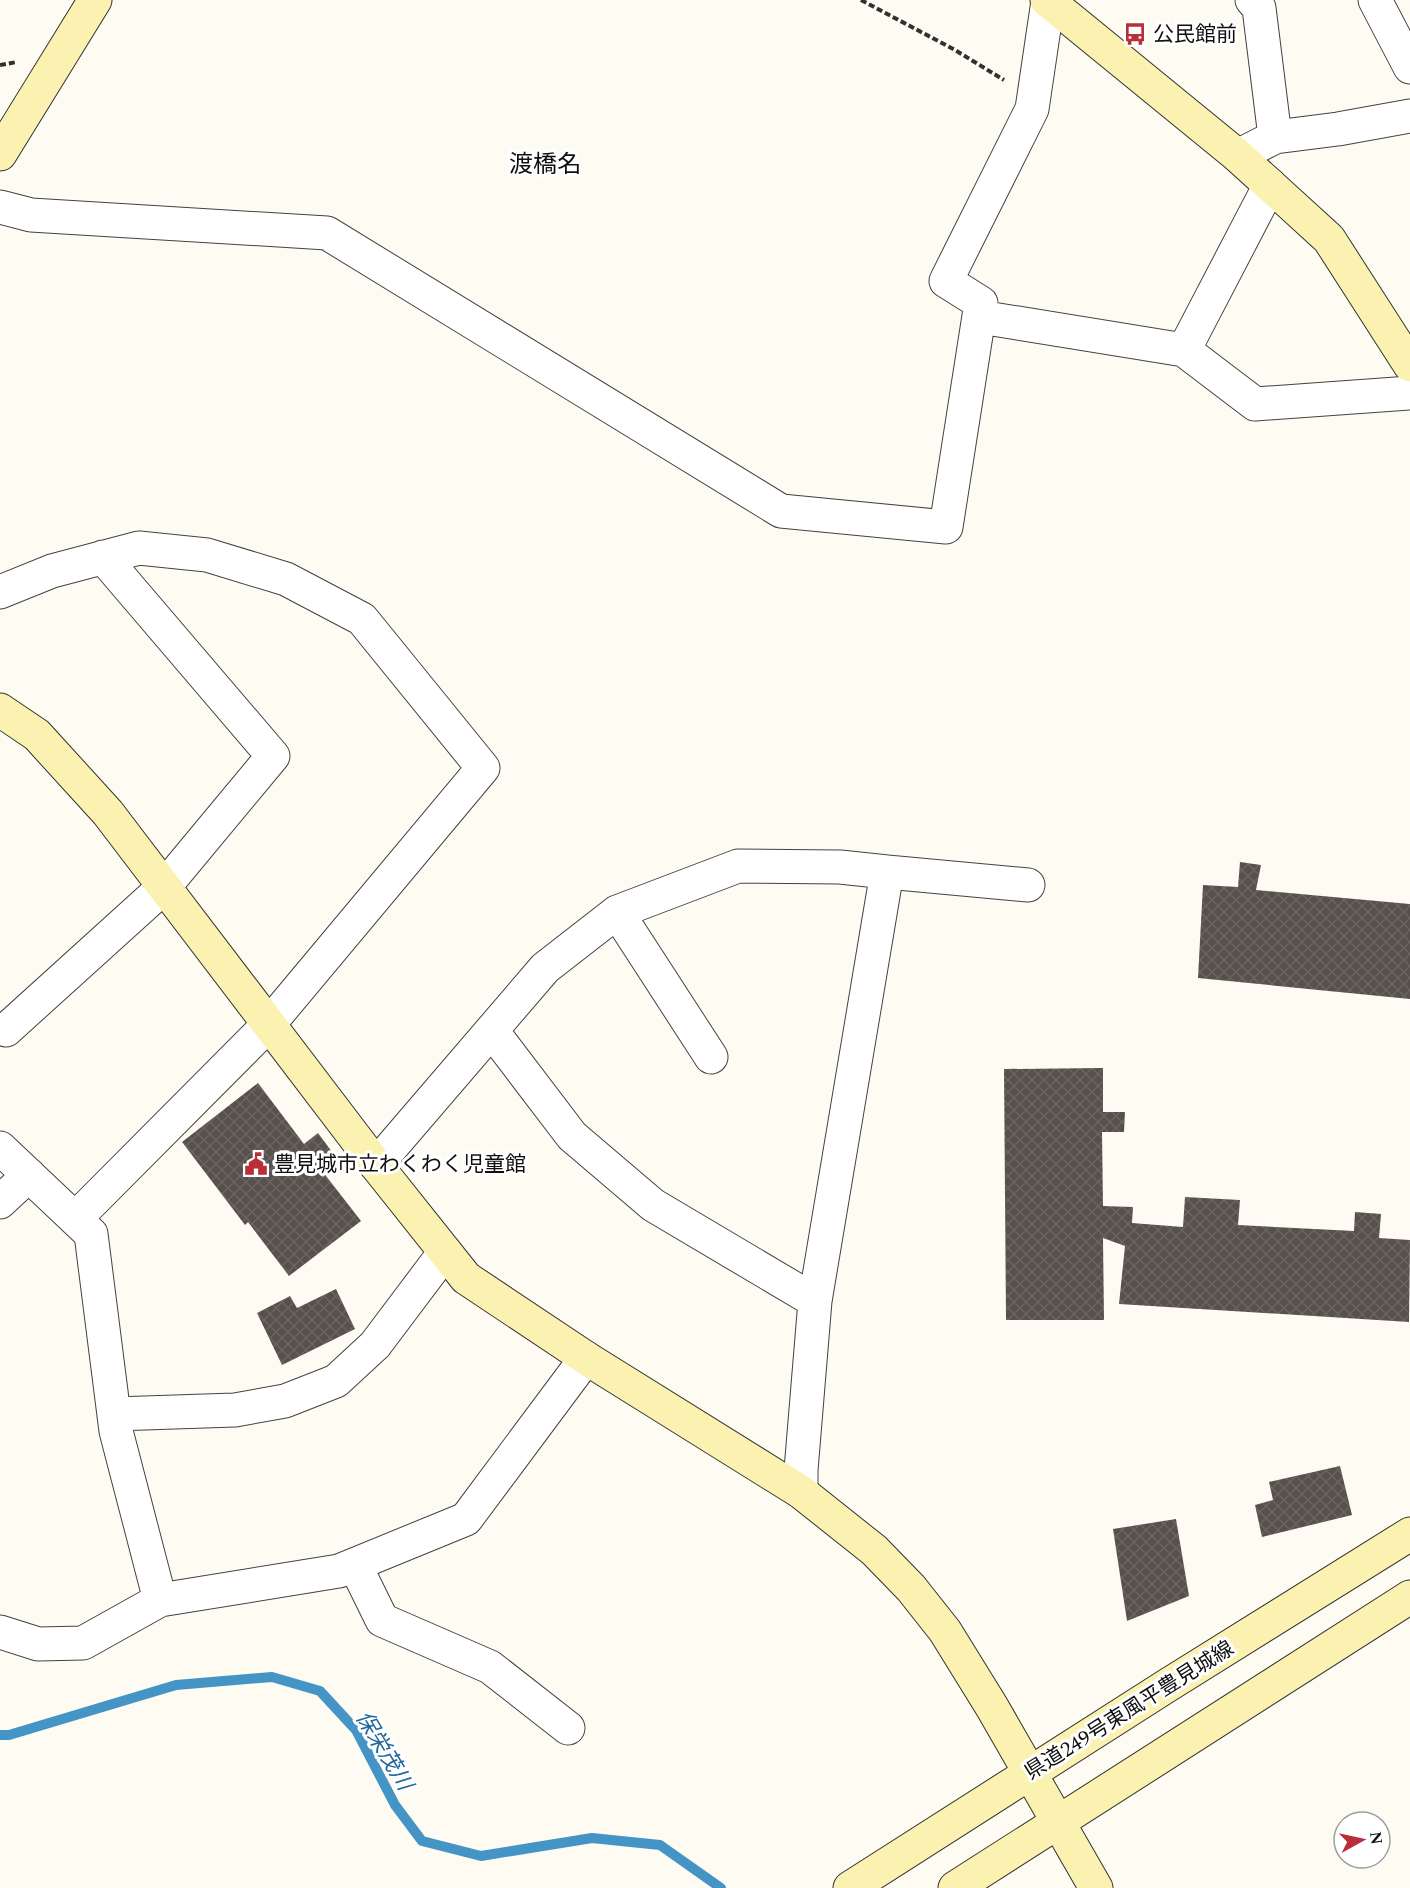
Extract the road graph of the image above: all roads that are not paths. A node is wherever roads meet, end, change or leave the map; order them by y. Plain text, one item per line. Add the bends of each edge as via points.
1 (94, 0) edge
2 (1047, 0) edge
3 (1252, 0) edge
4 (1375, 0) edge
5 (1410, 67) edge
6 (1410, 116) edge
7 (1275, 137) junction
8 (0, 154) edge
9 (1238, 156) junction
10 (1270, 185) junction
11 (0, 207) edge
12 (980, 317) junction
13 (1184, 350) junction
14 (1410, 365) edge
15 (1410, 393) edge
16 (103, 557) junction
17 (0, 592) edge
18 (0, 710) edge
19 (887, 872) junction
20 (1028, 885) dead end
21 (165, 886) junction
22 (617, 912) junction
23 (269, 1024) junction
24 (6, 1030) dead end
25 (492, 1031) junction
26 (711, 1057) dead end
27 (0, 1148) edge
28 (376, 1165) junction
29 (29, 1175) junction
30 (0, 1202) edge
31 (75, 1220) junction
32 (445, 1252) junction
33 (815, 1301) junction
34 (586, 1358) junction
35 (114, 1414) junction
36 (801, 1492) junction
37 (1410, 1534) edge
38 (355, 1565) junction
39 (1410, 1596) edge
40 (160, 1600) junction
41 (0, 1632) edge
42 (568, 1728) dead end
43 (1030, 1773) junction
44 (1059, 1822) junction
45 (850, 1888) edge
46 (955, 1888) edge
47 (1096, 1888) edge

1 - 8 street
2 - 9 street
2 - 12 street via 1032,109 946,281 981,303
3 - 7 street via 1259,8
4 - 5 street
6 - 7 street
7 - 9 street
9 - 10 street
10 - 13 street
10 - 14 street via 1329,239
11 - 12 street via 31,215 327,233 781,511 946,527
12 - 13 street
13 - 15 street via 1255,404
16 - 17 street via 52,571
16 - 21 street via 273,756
16 - 23 street via 139,548 207,555 286,579 362,619 483,768
18 - 21 street via 37,735 108,813
19 - 20 street
19 - 22 street via 840,867 738,866
19 - 33 street
21 - 23 street
21 - 24 street
22 - 25 street via 545,968
22 - 26 street
23 - 28 street
23 - 31 street
25 - 28 street
25 - 33 street via 572,1136 654,1205
27 - 29 street
28 - 32 street
29 - 30 street
29 - 31 street
31 - 35 street via 91,1234
32 - 34 street via 466,1278
32 - 35 street via 375,1345 336,1381 285,1401 236,1410
33 - 36 street
34 - 36 street
34 - 38 street via 466,1519
35 - 40 street
36 - 43 street via 874,1550 911,1588 945,1631
37 - 43 street, 県道249号東風平豊見城線
38 - 40 street via 339,1571
38 - 42 street via 382,1620 490,1666
39 - 44 street
40 - 41 street via 83,1643 38,1644
43 - 44 street
43 - 45 street, 県道249号東風平豊見城線
44 - 46 street
44 - 47 street

